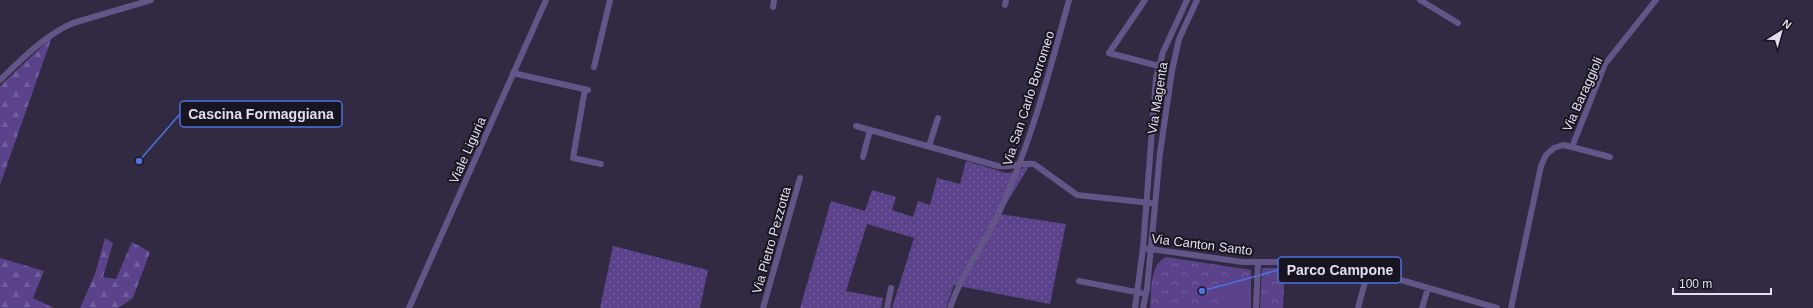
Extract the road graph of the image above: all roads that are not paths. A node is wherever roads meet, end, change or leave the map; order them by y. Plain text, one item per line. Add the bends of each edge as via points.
1 (151, 0) edge
2 (546, 0) edge
3 (610, 0) edge
4 (1069, 0) edge
5 (1145, 0) edge
6 (1187, 0) edge
7 (1197, 0) edge
8 (1420, 0) edge
9 (1656, 0) edge
10 (1458, 23) dead end
11 (1172, 33) junction
12 (1180, 36) junction
13 (1159, 66) junction
14 (594, 67) dead end
15 (514, 73) junction
16 (0, 80) edge
17 (938, 118) dead end
18 (856, 126) dead end
19 (870, 130) junction
20 (929, 146) junction
21 (1572, 147) junction
22 (863, 157) dead end
23 (1610, 157) dead end
24 (601, 164) dead end
25 (1018, 165) junction
26 (800, 178) dead end
27 (1147, 203) junction
28 (1155, 203) junction
29 (1143, 248) junction
30 (1150, 248) junction
31 (1258, 263) junction
32 (1368, 271) junction
33 (1080, 281) dead end
34 (891, 288) dead end
35 (1428, 288) junction
36 (1138, 293) junction
37 (1146, 294) junction
38 (409, 308) edge
39 (762, 308) edge
40 (887, 308) edge
41 (950, 308) edge
42 (1135, 308) edge
43 (1143, 308) edge
44 (1256, 308) edge
45 (1358, 308) edge
46 (1422, 308) edge
47 (1496, 308) edge
48 (1511, 308) edge

1 - 16 street via 62,28 41,43
2 - 15 street, Viale Liguria
3 - 14 street
4 - 25 street, Via San Carlo Borromeo via 1022,160
5 - 13 street, Via Magenta via 1109,53
6 - 11 street, Via Magenta
7 - 12 street, Via Magenta
8 - 10 street
9 - 21 street, Via Baraggioli via 1606,64
11 - 12 street
11 - 13 street, Via Magenta
12 - 28 street, Via Magenta via 1160,150
13 - 27 street, Via Magenta via 1155,88
15 - 24 street via 586,89 573,158
15 - 38 street, Viale Liguria
17 - 20 street
18 - 19 street
19 - 20 street
19 - 22 street
20 - 25 street via 998,166
21 - 23 street
21 - 48 street, Via Baraggioli via 1564,145 1554,148 1546,155 1541,166
25 - 27 street via 1030,163 1037,166 1077,195
25 - 41 street, Via San Carlo Borromeo via 1001,209 958,287
26 - 39 street, Via Pietro Pezzotta
27 - 28 street
27 - 29 street, Via Magenta
28 - 30 street, Via Magenta
29 - 30 street, Via Canton Santo
29 - 36 street, Via Magenta
30 - 31 street, Via Canton Santo via 1235,262
30 - 37 street, Via Magenta
31 - 32 street, Via Canton Santo via 1338,262
31 - 44 street, Via Canton Santo
32 - 35 street, Via Canton Santo
32 - 45 street
33 - 36 street
34 - 40 street
35 - 46 street
35 - 47 street, Via Canton Santo
36 - 37 street
36 - 42 street, Via Magenta
37 - 43 street, Via Magenta

